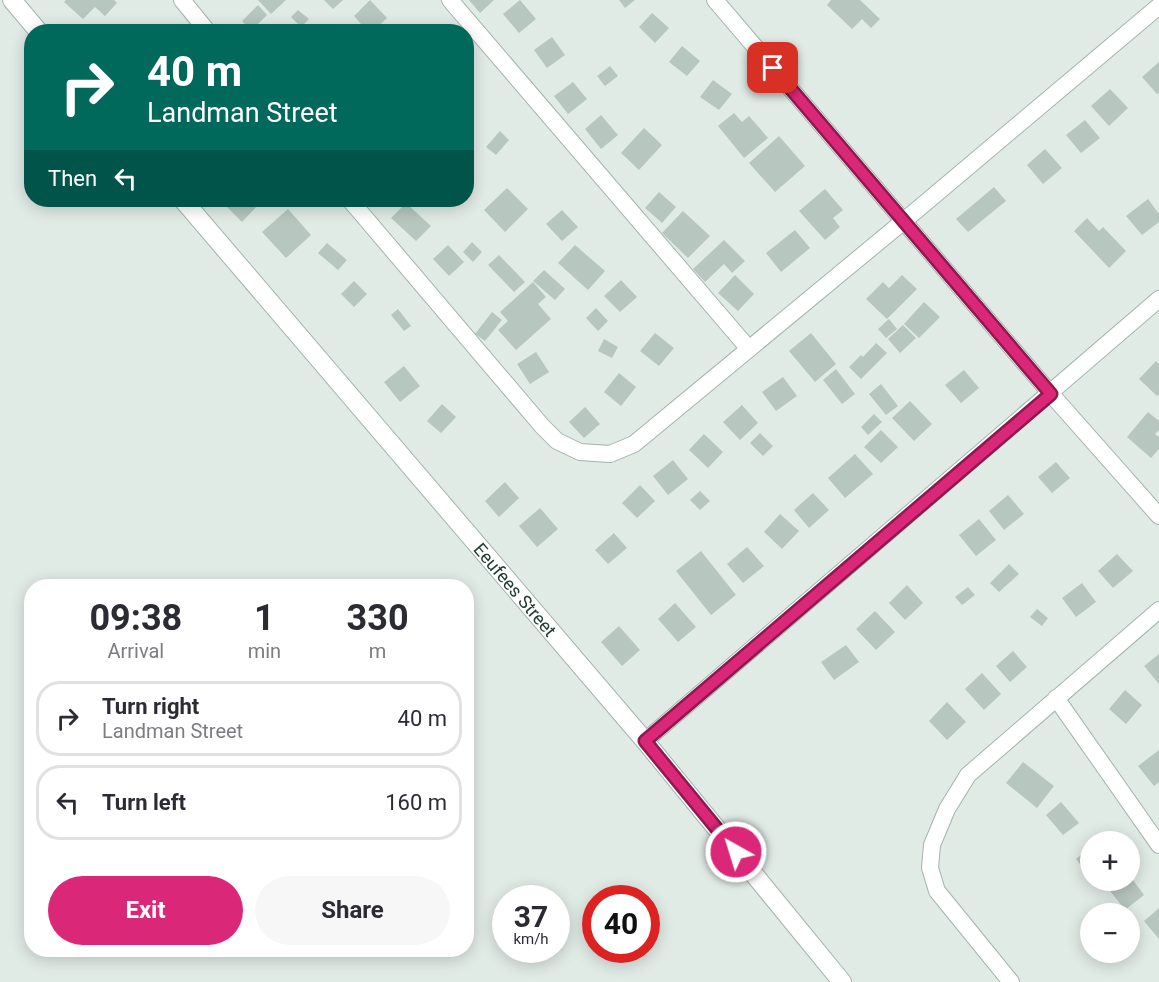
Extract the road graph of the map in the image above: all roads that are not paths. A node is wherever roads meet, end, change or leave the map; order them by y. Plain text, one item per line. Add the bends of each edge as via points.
1 (12, 0) edge
2 (182, 0) edge
3 (450, 0) edge
4 (715, 0) edge
5 (1159, 6) edge
6 (32, 24) edge
7 (202, 24) edge
8 (471, 24) edge
9 (474, 28) edge
10 (189, 207) edge
11 (356, 207) edge
12 (905, 220) junction
13 (1159, 299) edge
14 (749, 350) junction
15 (1051, 394) junction
16 (1159, 516) edge
17 (1159, 610) edge
18 (1056, 698) junction
19 (645, 741) junction
20 (1159, 845) edge
21 (842, 982) edge
22 (1011, 982) edge

1 - 6 street
2 - 7 street
3 - 8 street
4 - 12 street
5 - 12 street
9 - 14 street
10 - 19 street, Eeufees Street
11 - 14 street via 542,426 557,441 580,452 610,454 634,444
12 - 14 street
12 - 15 street
13 - 15 street
15 - 16 street
15 - 19 street
17 - 18 street
18 - 20 street
18 - 22 street via 968,775 947,809 932,845 930,868 937,891
19 - 21 street, Eeufees Street

